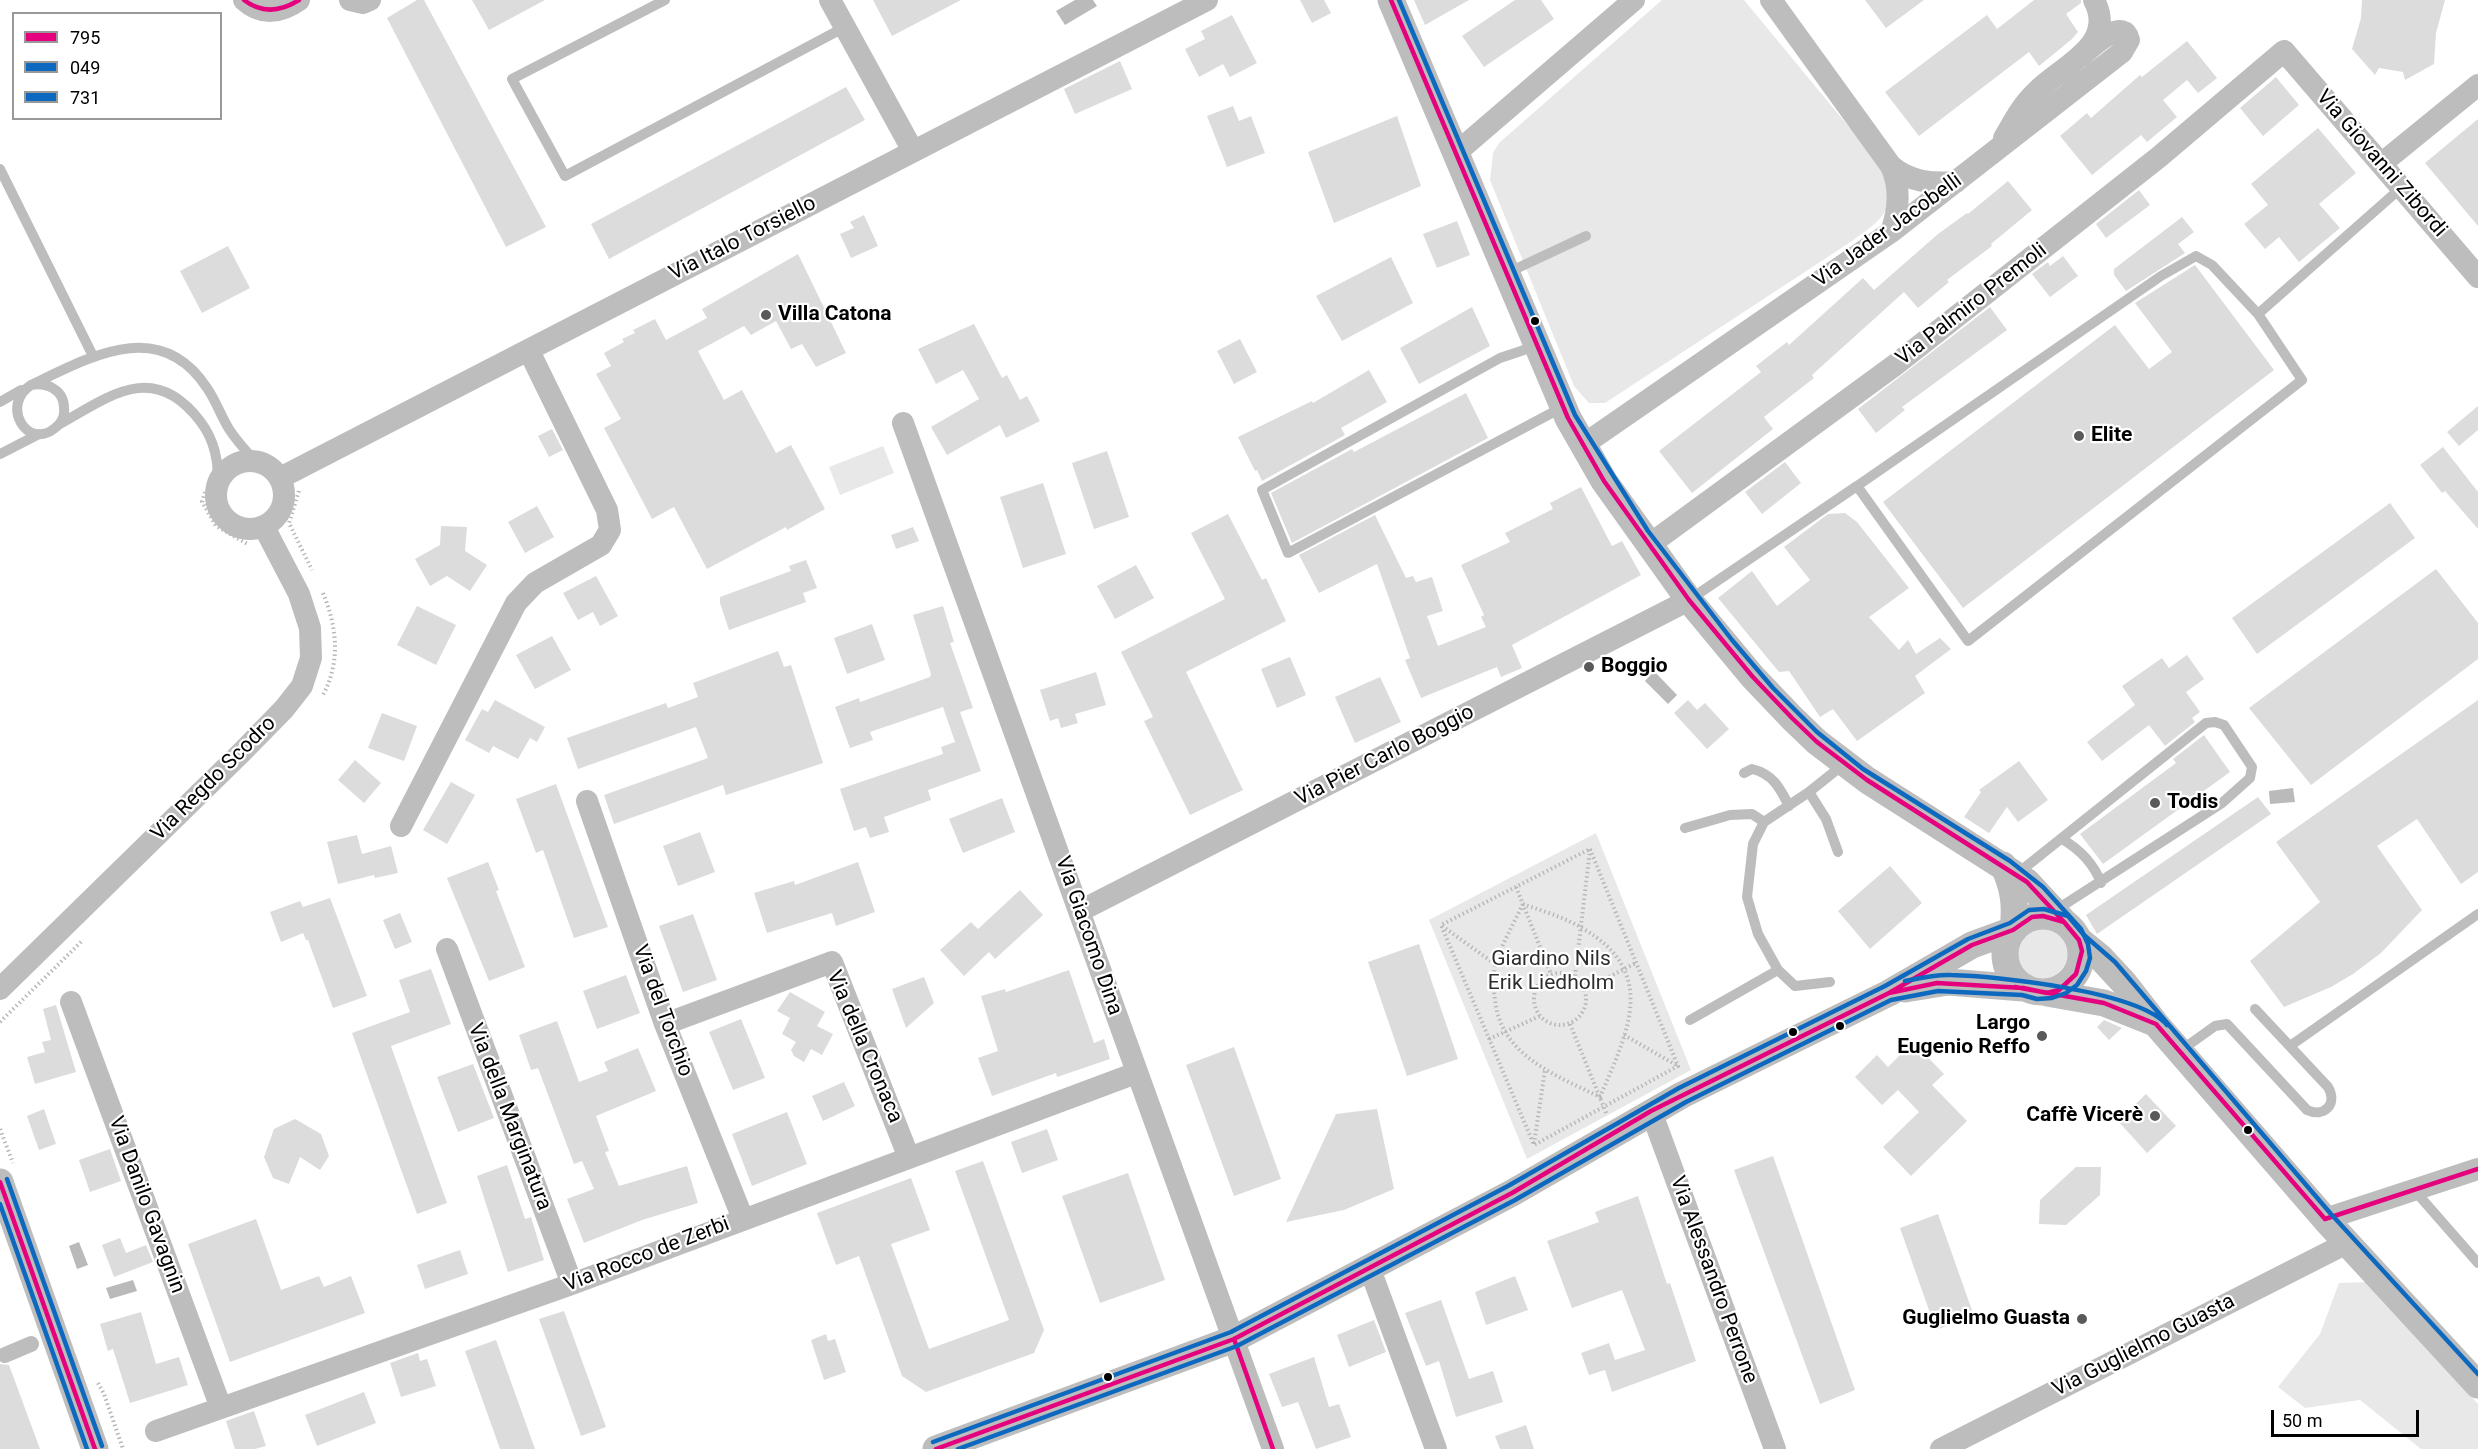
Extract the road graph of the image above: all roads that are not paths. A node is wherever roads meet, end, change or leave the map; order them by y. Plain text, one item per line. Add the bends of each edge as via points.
1 (244, 0) edge
2 (299, 0) edge
3 (350, 0) edge
4 (370, 0) edge
5 (664, 0) edge
6 (830, 0) edge
7 (1207, 0) edge
8 (1391, 0) edge
9 (1634, 0) edge
10 (1770, 0) edge
11 (2094, 0) edge
12 (845, 27) junction
13 (2284, 51) joint
14 (2080, 57) junction
15 (2478, 85) edge
16 (1997, 149) junction
17 (913, 151) junction
18 (1456, 153) junction
19 (2381, 164) junction
20 (1891, 166) junction
21 (0, 169) edge
22 (1956, 182) junction
23 (2402, 187) junction
24 (1891, 232) junction
25 (1586, 236) dead end
26 (1506, 274) junction
27 (2478, 277) edge
28 (2258, 314) junction
29 (1537, 345) junction
30 (530, 351) junction
31 (93, 356) junction
32 (28, 387) junction
33 (0, 402) edge
34 (1563, 407) junction
35 (903, 423) dead end
36 (59, 424) junction
37 (39, 434) junction
38 (1583, 445) junction
39 (0, 454) edge
40 (255, 461) junction
41 (280, 478) junction
42 (212, 486) junction
43 (1857, 486) junction
44 (264, 527) junction
45 (1649, 545) junction
46 (1689, 600) junction
47 (1844, 764) junction
48 (1744, 773) dead end
49 (1809, 792) junction
50 (587, 801) dead end
51 (1789, 806) junction
52 (1764, 822) junction
53 (401, 826) dead end
54 (1685, 828) dead end
55 (2062, 839) junction
56 (1838, 852) dead end
57 (2009, 870) junction
58 (2101, 883) junction
59 (1080, 911) junction
60 (2478, 914) edge
61 (2066, 924) junction
62 (2013, 930) junction
63 (447, 949) dead end
64 (1778, 970) junction
65 (1830, 982) dead end
66 (0, 989) edge
67 (2035, 990) junction
68 (1889, 993) junction
69 (71, 1002) dead end
70 (2255, 1009) dead end
71 (1690, 1020) dead end
72 (665, 1024) junction
73 (2156, 1024) junction
74 (2290, 1046) junction
75 (2180, 1051) junction
76 (1136, 1073) junction
77 (1651, 1112) junction
78 (909, 1158) junction
79 (2478, 1168) edge
80 (0, 1182) edge
81 (2415, 1191) junction
82 (743, 1219) junction
83 (2325, 1219) junction
84 (0, 1230) edge
85 (2348, 1243) junction
86 (2478, 1263) edge
87 (1370, 1269) junction
88 (35, 1283) junction
89 (572, 1284) junction
90 (1234, 1339) junction
91 (31, 1344) dead end
92 (5, 1355) dead end
93 (2478, 1385) edge
94 (221, 1408) junction
95 (156, 1431) dead end
96 (95, 1449) edge
97 (936, 1449) edge
98 (1273, 1449) edge
99 (1436, 1449) edge
100 (1775, 1449) edge
101 (1941, 1449) edge

1 - 2 street via 262,11 275,12
3 - 4 street
5 - 12 lane via 512,79 565,176
6 - 12 street
7 - 17 street, Via Italo Torsiello
8 - 18 street
9 - 18 street
10 - 20 street
11 - 14 street via 2099,29
12 - 17 street
13 - 19 street, Via Giovanni Zibordi
13 - 45 street, Via Palmiro Premoli via 2159,157 1895,365
14 - 16 street via 2031,97
14 - 16 street, Via Jader Jacobelli via 2116,30 2127,34 2129,40 2122,52
15 - 19 street
16 - 22 street, Via Jader Jacobelli
17 - 30 street, Via Italo Torsiello
18 - 26 street
19 - 23 street, Via Giovanni Zibordi
20 - 22 street via 1912,179
20 - 24 street via 1898,190
21 - 31 lane
22 - 24 street, Via Jader Jacobelli
23 - 27 street, Via Giovanni Zibordi
23 - 28 lane
24 - 38 street, Via Jader Jacobelli
25 - 26 lane
26 - 29 street
28 - 43 lane via 2212,265 2196,256 2161,276
28 - 43 lane via 2302,380 1968,642
29 - 34 street
29 - 34 lane via 1500,358 1262,490 1288,553
30 - 41 street, Via Italo Torsiello
30 - 53 street via 607,510 610,530 598,548 540,580 520,598
31 - 32 lane
31 - 40 lane via 131,347 157,351 180,361 206,386 229,429
32 - 33 lane
32 - 36 lane via 45,384 62,397 64,411
32 - 37 lane via 15,401 15,417 24,429
34 - 38 street
35 - 59 street, Via Giacomo Dina
36 - 37 lane via 54,430
36 - 42 lane via 121,392 148,387 164,389 184,403 206,429 217,459
37 - 39 lane
38 - 45 street
40 - 41 street via 274,470
40 - 42 street via 228,469
41 - 44 street via 285,501 274,521
42 - 44 street via 218,508 232,525 253,530
43 - 46 lane
44 - 66 street, Via Regdo Scodro via 299,594 310,628 312,658 302,686 242,753
45 - 46 street
46 - 47 street via 1769,695
46 - 59 street, Via Pier Carlo Boggio
47 - 49 lane
47 - 57 street
48 - 51 lane via 1752,769 1763,772 1778,784
49 - 51 lane
49 - 56 lane via 1826,819
50 - 72 street, Via del Torchio
51 - 52 lane
52 - 54 lane via 1752,814 1730,815
52 - 64 lane via 1753,844 1747,897 1758,934
55 - 57 lane
55 - 58 lane via 2089,862
55 - 58 lane via 2206,723 2224,725 2252,767 2250,778 2222,803
57 - 61 street via 2037,891
57 - 62 street via 2015,902
58 - 61 lane
59 - 76 street, Via Giacomo Dina
60 - 74 lane
61 - 62 street via 2043,916 2032,917
61 - 67 street via 2082,951 2076,974 2059,990
61 - 73 street via 2105,962
62 - 67 street via 2004,955 2010,974
62 - 68 street via 1972,945
63 - 89 street, Via della Marginatura
64 - 65 lane via 1795,986
64 - 71 lane
67 - 68 street via 1937,982
67 - 73 street via 2104,1003
68 - 77 street
69 - 94 street, Via Danilo Gavagnin
70 - 74 lane
72 - 78 street, Via della Cronaca via 832,962
72 - 82 street, Via del Torchio
73 - 75 street
74 - 75 lane via 2332,1094 2326,1110 2307,1110 2227,1024 2215,1026
75 - 83 street
76 - 78 street, Via Rocco de Zerbi
76 - 90 street, Via Giacomo Dina
77 - 87 street via 1541,1178
77 - 100 street, Via Alessandro Perrone
78 - 82 street, Via Rocco de Zerbi
79 - 81 street
80 - 88 street
81 - 83 street
81 - 86 lane
82 - 89 street, Via Rocco de Zerbi
83 - 85 street
84 - 88 street
85 - 93 street
85 - 101 street, Via Guglielmo Guasta
87 - 90 street
87 - 99 street
88 - 96 street
89 - 94 street, Via Rocco de Zerbi
90 - 97 street
90 - 98 street, Via Giacomo Dina
91 - 92 street
94 - 95 street, Via Rocco de Zerbi

